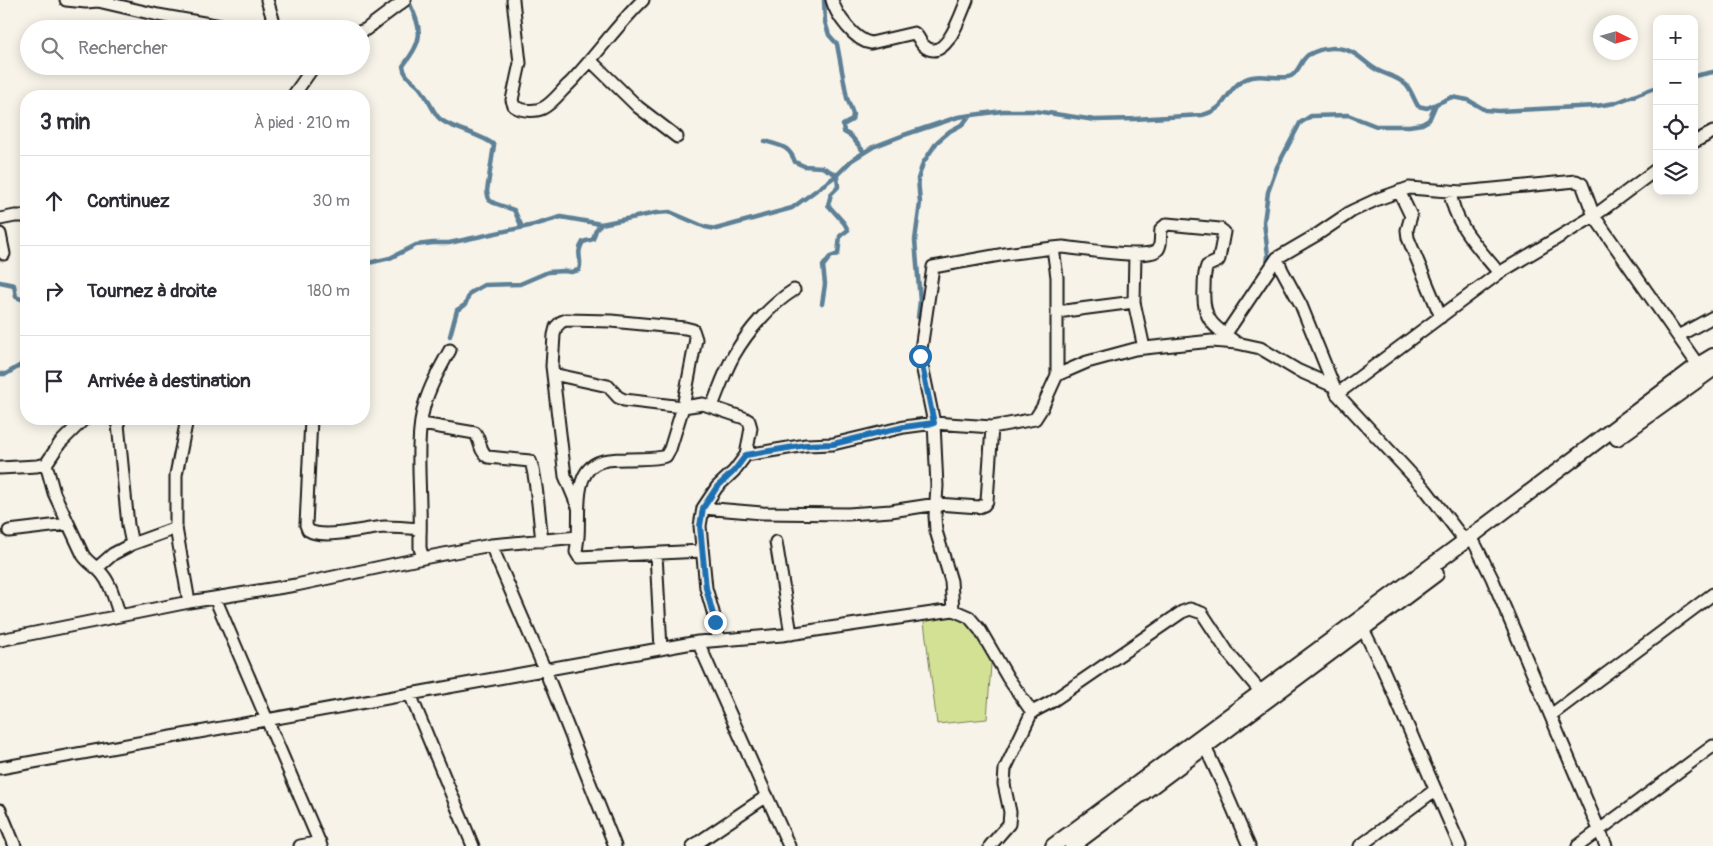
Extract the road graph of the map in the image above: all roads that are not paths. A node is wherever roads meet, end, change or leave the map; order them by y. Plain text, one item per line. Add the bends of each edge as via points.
1 (66, 0) edge
2 (98, 0) edge
3 (267, 0) edge
4 (405, 0) edge
5 (513, 0) edge
6 (643, 0) edge
7 (832, 0) edge
8 (967, 0) edge
9 (190, 20) edge
10 (273, 20) edge
11 (370, 26) edge
12 (591, 61) junction
13 (307, 75) edge
14 (296, 90) edge
15 (1713, 132) edge
16 (677, 137) dead end
17 (1698, 140) edge
18 (1653, 172) edge
19 (1399, 191) junction
20 (1450, 191) junction
21 (20, 216) edge
22 (1594, 216) junction
23 (0, 219) edge
24 (0, 234) edge
25 (1052, 248) junction
26 (4, 254) dead end
27 (1136, 254) junction
28 (1277, 258) junction
29 (1499, 274) junction
30 (794, 290) dead end
31 (1134, 302) junction
32 (1057, 312) junction
33 (1441, 317) junction
34 (1713, 317) edge
35 (1225, 335) junction
36 (1678, 336) junction
37 (1237, 343) junction
38 (1144, 348) junction
39 (450, 350) dead end
40 (1713, 356) edge
41 (1709, 370) edge
42 (553, 374) junction
43 (1057, 375) junction
44 (1335, 390) junction
45 (712, 406) junction
46 (683, 407) junction
47 (934, 423) junction
48 (422, 424) junction
49 (78, 425) edge
50 (118, 425) edge
51 (186, 425) edge
52 (311, 425) edge
53 (992, 427) junction
54 (746, 455) junction
55 (46, 464) junction
56 (0, 468) edge
57 (937, 504) junction
58 (578, 506) junction
59 (703, 508) junction
60 (68, 524) junction
61 (176, 528) junction
62 (420, 529) junction
63 (9, 531) dead end
64 (578, 537) junction
65 (542, 541) junction
66 (776, 542) dead end
67 (1470, 542) junction
68 (132, 544) junction
69 (491, 545) junction
70 (702, 551) junction
71 (656, 554) junction
72 (423, 558) junction
73 (97, 568) junction
74 (1713, 594) edge
75 (215, 598) junction
76 (189, 602) junction
77 (953, 610) junction
78 (120, 616) junction
79 (1363, 629) junction
80 (791, 634) junction
81 (0, 640) edge
82 (719, 640) junction
83 (698, 642) junction
84 (661, 649) junction
85 (545, 670) junction
86 (1260, 691) junction
87 (410, 694) junction
88 (1032, 712) junction
89 (1551, 715) junction
90 (267, 720) junction
91 (1204, 747) junction
92 (1712, 750) edge
93 (0, 768) edge
94 (1435, 790) junction
95 (767, 796) junction
96 (0, 810) edge
97 (1599, 830) junction
98 (320, 844) edge
99 (16, 846) edge
100 (300, 846) edge
101 (473, 846) edge
102 (615, 846) edge
103 (693, 846) edge
104 (789, 846) edge
105 (990, 846) edge
106 (1052, 846) edge
107 (1072, 846) edge
108 (1249, 846) edge
109 (1360, 846) edge
110 (1460, 846) edge
111 (1578, 846) edge
112 (1606, 846) edge

1 - 2 street
2 - 9 street
3 - 10 street
4 - 11 street
5 - 12 street via 520,63 512,95 514,106 518,109 543,108
6 - 12 street via 624,18
7 - 8 street via 849,29 865,42 914,33 923,45 938,50 947,44
12 - 16 street via 638,107
13 - 14 street
15 - 17 street
18 - 22 street
19 - 20 street via 1409,188
19 - 28 street via 1352,211
19 - 33 street via 1411,216 1408,238
20 - 22 street via 1576,181 1582,184
20 - 29 street via 1462,227
21 - 23 street
22 - 29 street
22 - 36 street
24 - 26 street
25 - 27 street
25 - 32 street via 1057,277
25 - 47 street via 933,267 920,356
27 - 31 street
27 - 35 street via 1156,251 1160,247 1161,229 1167,224 1220,228 1224,237 1219,258 1207,266 1203,295 1205,312 1213,326
28 - 35 street
28 - 44 street via 1301,305
29 - 33 street
30 - 45 street via 752,328 733,356
31 - 32 street
31 - 38 street
32 - 43 street
33 - 44 street
34 - 36 street
35 - 37 street
36 - 41 street
37 - 38 street via 1212,341
37 - 44 street via 1260,348
38 - 43 street via 1088,362
39 - 48 street via 424,406
40 - 41 street
41 - 67 street
42 - 46 street via 608,386 624,400
42 - 46 street via 554,335 556,327 566,320 611,321 693,330 696,339
42 - 58 street via 565,476
43 - 53 street via 1035,418
44 - 67 street
45 - 46 street
45 - 54 street via 749,421 751,428
46 - 58 street via 666,456 598,462 582,479
47 - 53 street
47 - 54 street via 833,444
47 - 57 street
48 - 62 street
48 - 65 street via 476,433 480,449 488,457 530,461
49 - 55 street
50 - 68 street
51 - 61 street via 176,475
52 - 62 street via 308,530 315,534 332,534 386,527
53 - 57 street via 984,506
54 - 59 street
55 - 56 street
55 - 60 street
57 - 59 street via 848,514 762,513
57 - 77 street via 936,531 951,581
58 - 64 street
59 - 70 street via 700,526
60 - 63 street
60 - 73 street via 87,562
61 - 68 street
61 - 76 street
62 - 72 street
64 - 65 street
64 - 71 street via 576,552 579,557
65 - 69 street
66 - 80 street
67 - 79 street
67 - 86 street
67 - 89 street via 1492,578
68 - 73 street
69 - 72 street
69 - 85 street
70 - 71 street
70 - 82 street via 706,588
71 - 84 street
72 - 75 street via 296,586
73 - 78 street via 109,584
74 - 89 street
75 - 76 street
75 - 90 street
76 - 78 street
77 - 80 street
77 - 88 street via 970,617
78 - 81 street
79 - 91 street
79 - 94 street
80 - 82 street
82 - 83 street
83 - 84 street
83 - 95 street
84 - 85 street
85 - 87 street
85 - 102 street
86 - 88 street via 1229,654 1202,613 1190,609
86 - 106 street
87 - 90 street
87 - 101 street
88 - 105 street via 1005,769 1009,824
89 - 97 street
90 - 93 street
90 - 98 street
91 - 107 street
91 - 108 street
92 - 97 street
94 - 109 street
94 - 110 street
95 - 103 street
95 - 104 street
96 - 99 street
97 - 111 street
97 - 112 street
98 - 100 street

